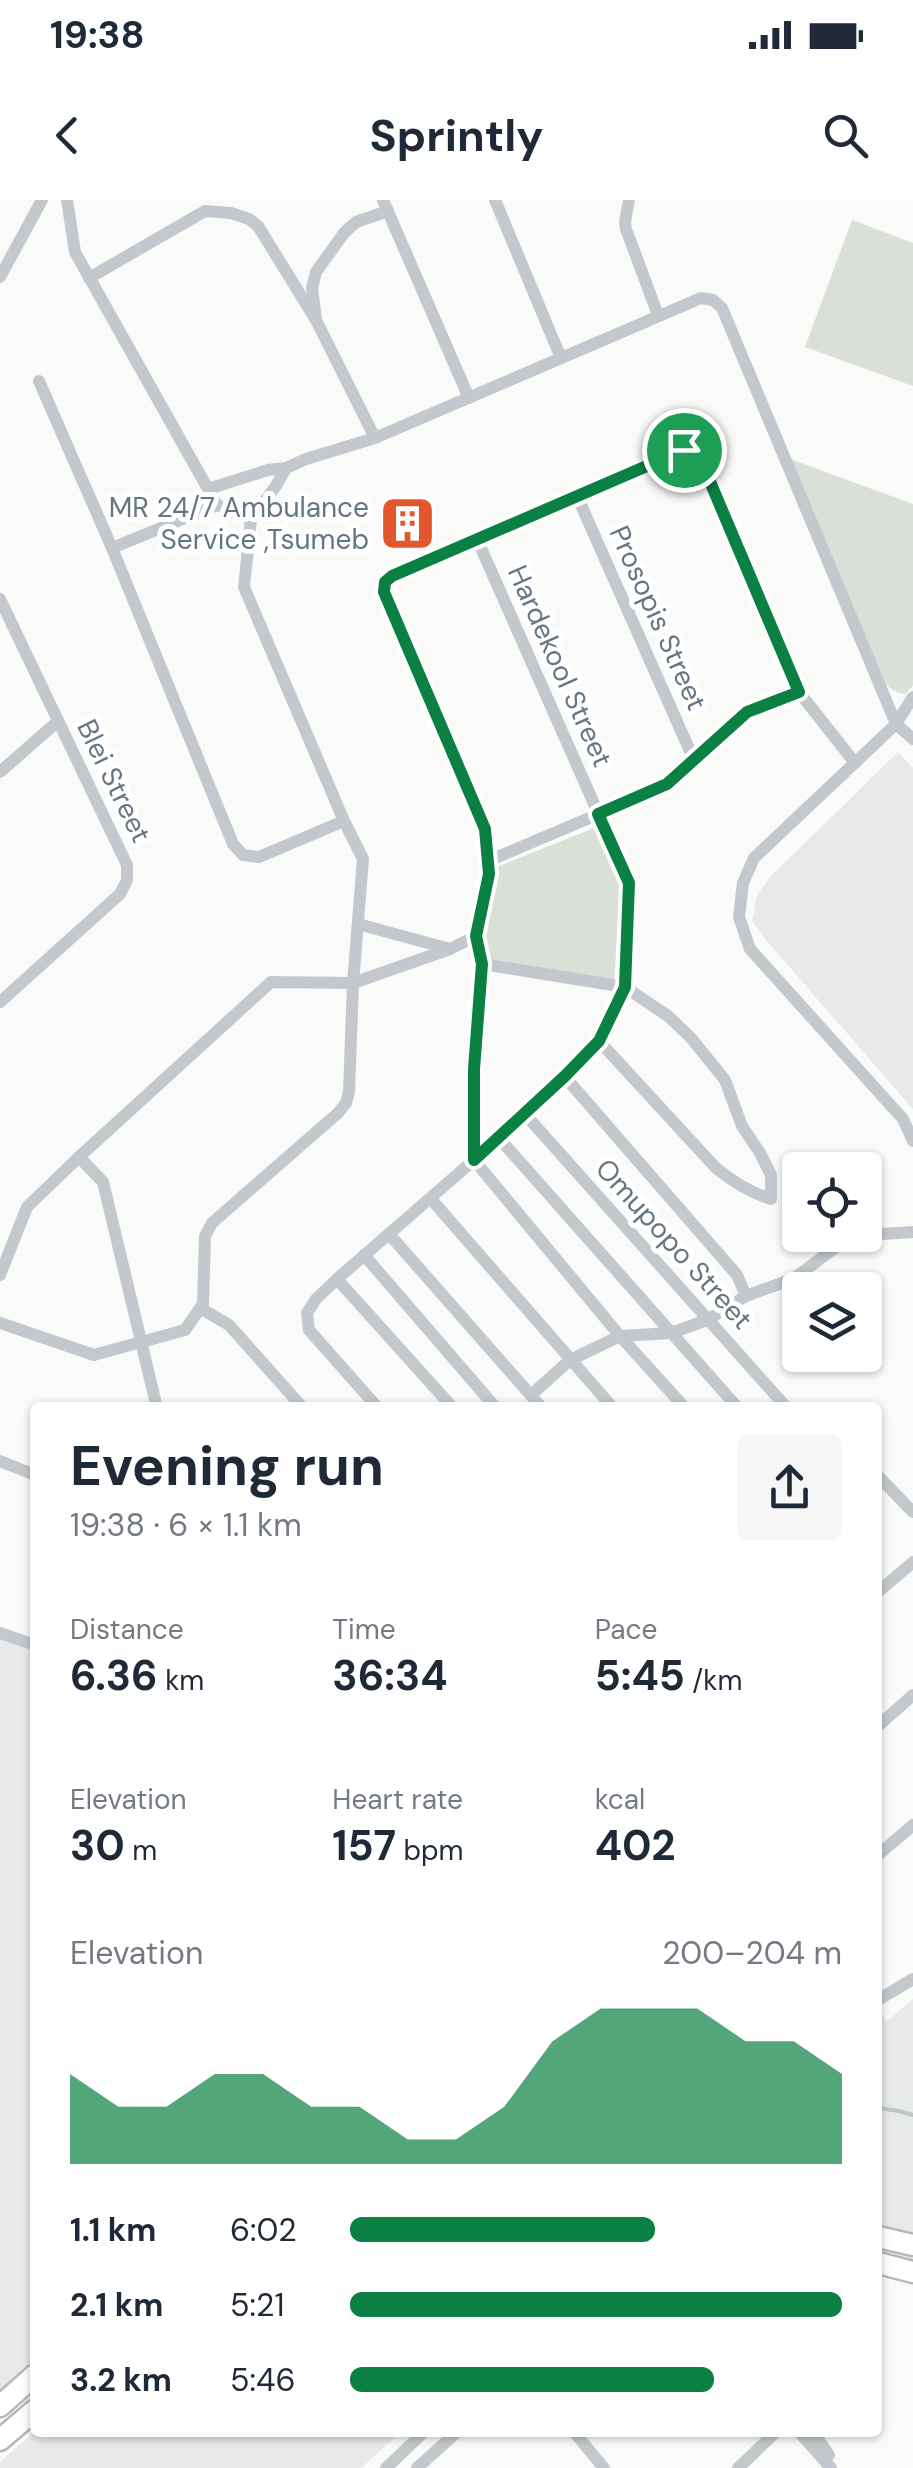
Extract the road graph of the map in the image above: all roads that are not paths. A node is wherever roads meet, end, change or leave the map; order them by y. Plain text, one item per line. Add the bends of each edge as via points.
1 (42, 200) edge
2 (66, 200) edge
3 (496, 200) edge
4 (628, 200) edge
5 (386, 206) edge
6 (0, 276) edge
7 (89, 278) junction
8 (658, 316) junction
9 (316, 320) junction
10 (561, 358) junction
11 (39, 380) dead end
12 (469, 398) junction
13 (376, 438) junction
14 (286, 468) junction
15 (208, 489) junction
16 (577, 496) junction
17 (217, 505) junction
18 (251, 519) junction
19 (477, 539) junction
20 (112, 548) junction
21 (0, 599) edge
22 (799, 692) junction
23 (913, 697) edge
24 (57, 722) junction
25 (896, 724) junction
26 (913, 739) edge
27 (694, 760) junction
28 (856, 763) junction
29 (0, 772) edge
30 (598, 814) junction
31 (344, 821) junction
32 (488, 861) junction
33 (358, 924) junction
34 (476, 936) junction
35 (450, 949) junction
36 (482, 964) junction
37 (353, 983) junction
38 (625, 987) junction
39 (0, 1002) edge
40 (599, 1041) junction
41 (565, 1076) junction
42 (524, 1113) junction
43 (908, 1119) edge
44 (498, 1137) junction
45 (913, 1141) edge
46 (79, 1157) junction
47 (474, 1160) junction
48 (431, 1199) junction
49 (913, 1232) edge
50 (389, 1234) junction
51 (364, 1256) junction
52 (0, 1275) edge
53 (337, 1279) junction
54 (746, 1296) junction
55 (200, 1308) junction
56 (708, 1320) junction
57 (0, 1323) edge
58 (671, 1333) junction
59 (620, 1336) junction
60 (141, 1343) junction
61 (570, 1360) junction
62 (530, 1395) junction
63 (156, 1402) edge
64 (299, 1402) edge
65 (373, 1402) edge
66 (447, 1402) edge
67 (491, 1402) edge
68 (536, 1402) edge
69 (608, 1402) edge
70 (680, 1402) edge
71 (733, 1402) edge
72 (782, 1402) edge
73 (0, 1461) edge
74 (30, 1472) edge
75 (882, 1480) edge
76 (913, 1512) edge
77 (913, 1562) edge
78 (882, 1589) edge
79 (0, 1632) edge
80 (30, 1643) edge
81 (913, 1695) edge
82 (882, 1722) edge
83 (913, 1825) edge
84 (883, 1843) edge
85 (913, 1979) edge
86 (882, 1998) edge
87 (882, 2238) edge
88 (913, 2245) edge
89 (882, 2264) edge
90 (913, 2272) edge
91 (30, 2379) edge
92 (0, 2406) edge
93 (30, 2414) edge
94 (5, 2436) edge
95 (419, 2437) edge
96 (451, 2437) edge
97 (578, 2437) edge
98 (771, 2437) edge
99 (805, 2437) edge
100 (816, 2437) edge
101 (0, 2451) edge
102 (386, 2468) edge
103 (418, 2468) edge
104 (604, 2468) edge
105 (738, 2468) edge
106 (834, 2468) edge

1 - 6 street
2 - 7 street via 75,252
3 - 10 street
4 - 8 street via 626,229
5 - 9 street via 356,222 316,272
5 - 12 street
7 - 9 street via 205,211 231,213 258,226
7 - 15 street
8 - 10 street
8 - 25 street via 702,298 722,308
9 - 13 street
10 - 12 street
11 - 20 street
12 - 13 street
13 - 14 street
14 - 15 street
14 - 18 street
15 - 17 street
16 - 19 street
16 - 22 street via 684,450 700,458
16 - 27 street, Prosopis Street
17 - 18 street
17 - 20 street
18 - 31 street via 244,587
19 - 30 street, Hardekool Street
19 - 32 street via 392,576 384,592 485,829
20 - 31 street via 232,844 258,857
21 - 24 street, Blei Street
22 - 27 street via 747,712
22 - 28 street
23 - 25 street
24 - 29 street
24 - 39 street, Blei Street via 127,865 127,880 120,894
25 - 26 street
25 - 28 street
27 - 30 street via 667,784
28 - 43 street via 754,858 739,916 750,948
30 - 32 street
30 - 38 street, Hardekool Street via 629,883
31 - 33 street via 363,859
32 - 34 street
33 - 35 street
33 - 37 street
34 - 35 street
34 - 36 street
35 - 37 street
36 - 38 street
36 - 47 street
37 - 46 street via 271,982
37 - 55 street via 346,1103 212,1223 205,1236
38 - 40 street
38 - 40 street via 668,1016 725,1080 771,1175 771,1199 716,1168
40 - 41 street
41 - 42 street
41 - 54 street via 737,1276
42 - 44 street
42 - 56 street, Omupopo Street
43 - 45 street
44 - 47 street
44 - 58 street
46 - 52 street via 28,1208
46 - 60 street via 103,1182
47 - 48 street
47 - 59 street
48 - 50 street
48 - 61 street
49 - 54 street via 851,1236 792,1279
50 - 51 street
50 - 62 street
51 - 53 street
51 - 67 street
53 - 65 street via 307,1313 309,1330
53 - 66 street
54 - 56 street
55 - 60 street via 185,1330
55 - 64 street via 229,1324
56 - 58 street
56 - 72 street, Omupopo Street
57 - 60 street via 94,1355
58 - 59 street
58 - 71 street
59 - 61 street
59 - 70 street
60 - 63 street
61 - 62 street
61 - 69 street
62 - 68 street
73 - 74 street
75 - 76 street
77 - 78 street
79 - 80 street
81 - 82 street
83 - 84 street
85 - 86 street
87 - 88 highway
89 - 90 highway
91 - 92 highway
93 - 94 highway
94 - 101 highway
95 - 102 street
96 - 103 street
97 - 104 street
98 - 105 street
99 - 106 street
100 - 106 street

